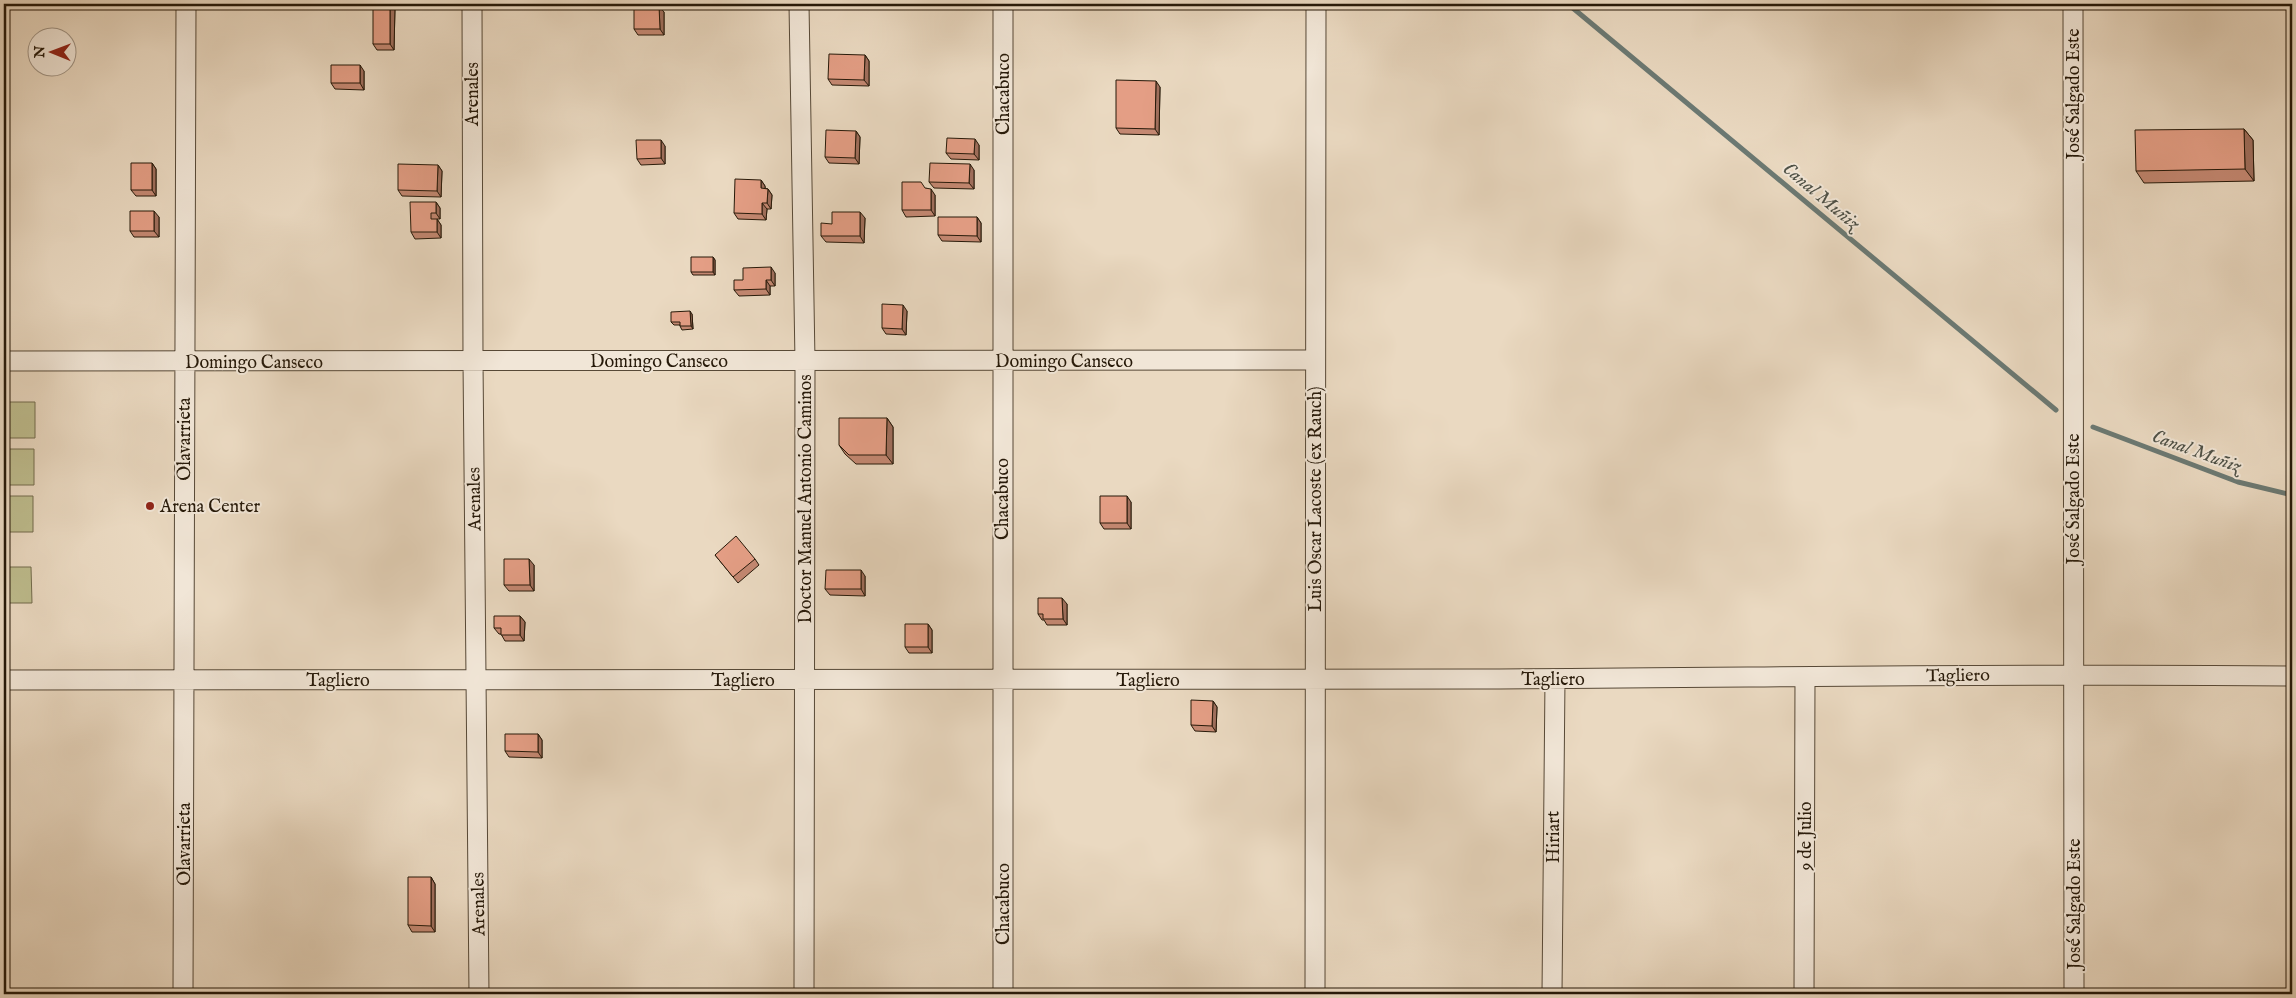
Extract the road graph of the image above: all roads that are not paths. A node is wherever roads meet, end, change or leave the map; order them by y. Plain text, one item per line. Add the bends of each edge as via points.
1 (186, 4) edge
2 (472, 4) edge
3 (799, 4) edge
4 (1003, 4) edge
5 (1316, 4) edge
6 (2073, 4) edge
7 (1315, 360) junction
8 (472, 361) junction
9 (804, 361) junction
10 (1002, 361) junction
11 (4, 362) edge
12 (184, 362) junction
13 (2074, 673) junction
14 (2292, 676) edge
15 (1805, 678) junction
16 (1555, 679) junction
17 (4, 680) edge
18 (185, 680) junction
19 (475, 680) junction
20 (806, 680) junction
21 (1315, 680) junction
22 (1003, 681) junction
23 (183, 994) edge
24 (479, 994) edge
25 (804, 994) edge
26 (1003, 994) edge
27 (1315, 994) edge
28 (1552, 994) edge
29 (1804, 994) edge
30 (2074, 994) edge

1 - 12 street, Olavarrieta
2 - 8 street, Arenales
3 - 9 street, Doctor Manuel Antonio Caminos
4 - 10 street, Chacabuco
5 - 7 street, Luis Oscar Lacoste (ex Rauch)
6 - 13 street, José Salgado Este
7 - 10 street, Domingo Canseco
7 - 21 street, Luis Oscar Lacoste (ex Rauch)
8 - 9 street, Domingo Canseco
8 - 12 street, Domingo Canseco
8 - 19 street, Arenales
9 - 10 street, Domingo Canseco
9 - 20 street, Doctor Manuel Antonio Caminos
10 - 22 street, Chacabuco
11 - 12 street, Domingo Canseco
12 - 18 street, Olavarrieta
13 - 14 street, Tagliero
13 - 15 street, Tagliero
13 - 30 street, José Salgado Este
15 - 16 street, Tagliero
15 - 29 street, 9 de Julio
16 - 21 street, Tagliero
16 - 28 street, Hiriart
17 - 18 street, Tagliero
18 - 19 street, Tagliero
18 - 23 street, Olavarrieta
19 - 20 street, Tagliero
19 - 24 street, Arenales
20 - 22 street, Tagliero
20 - 25 street, Doctor Manuel Antonio Caminos
21 - 22 street, Tagliero
21 - 27 street, Luis Oscar Lacoste (ex Rauch)
22 - 26 street, Chacabuco

